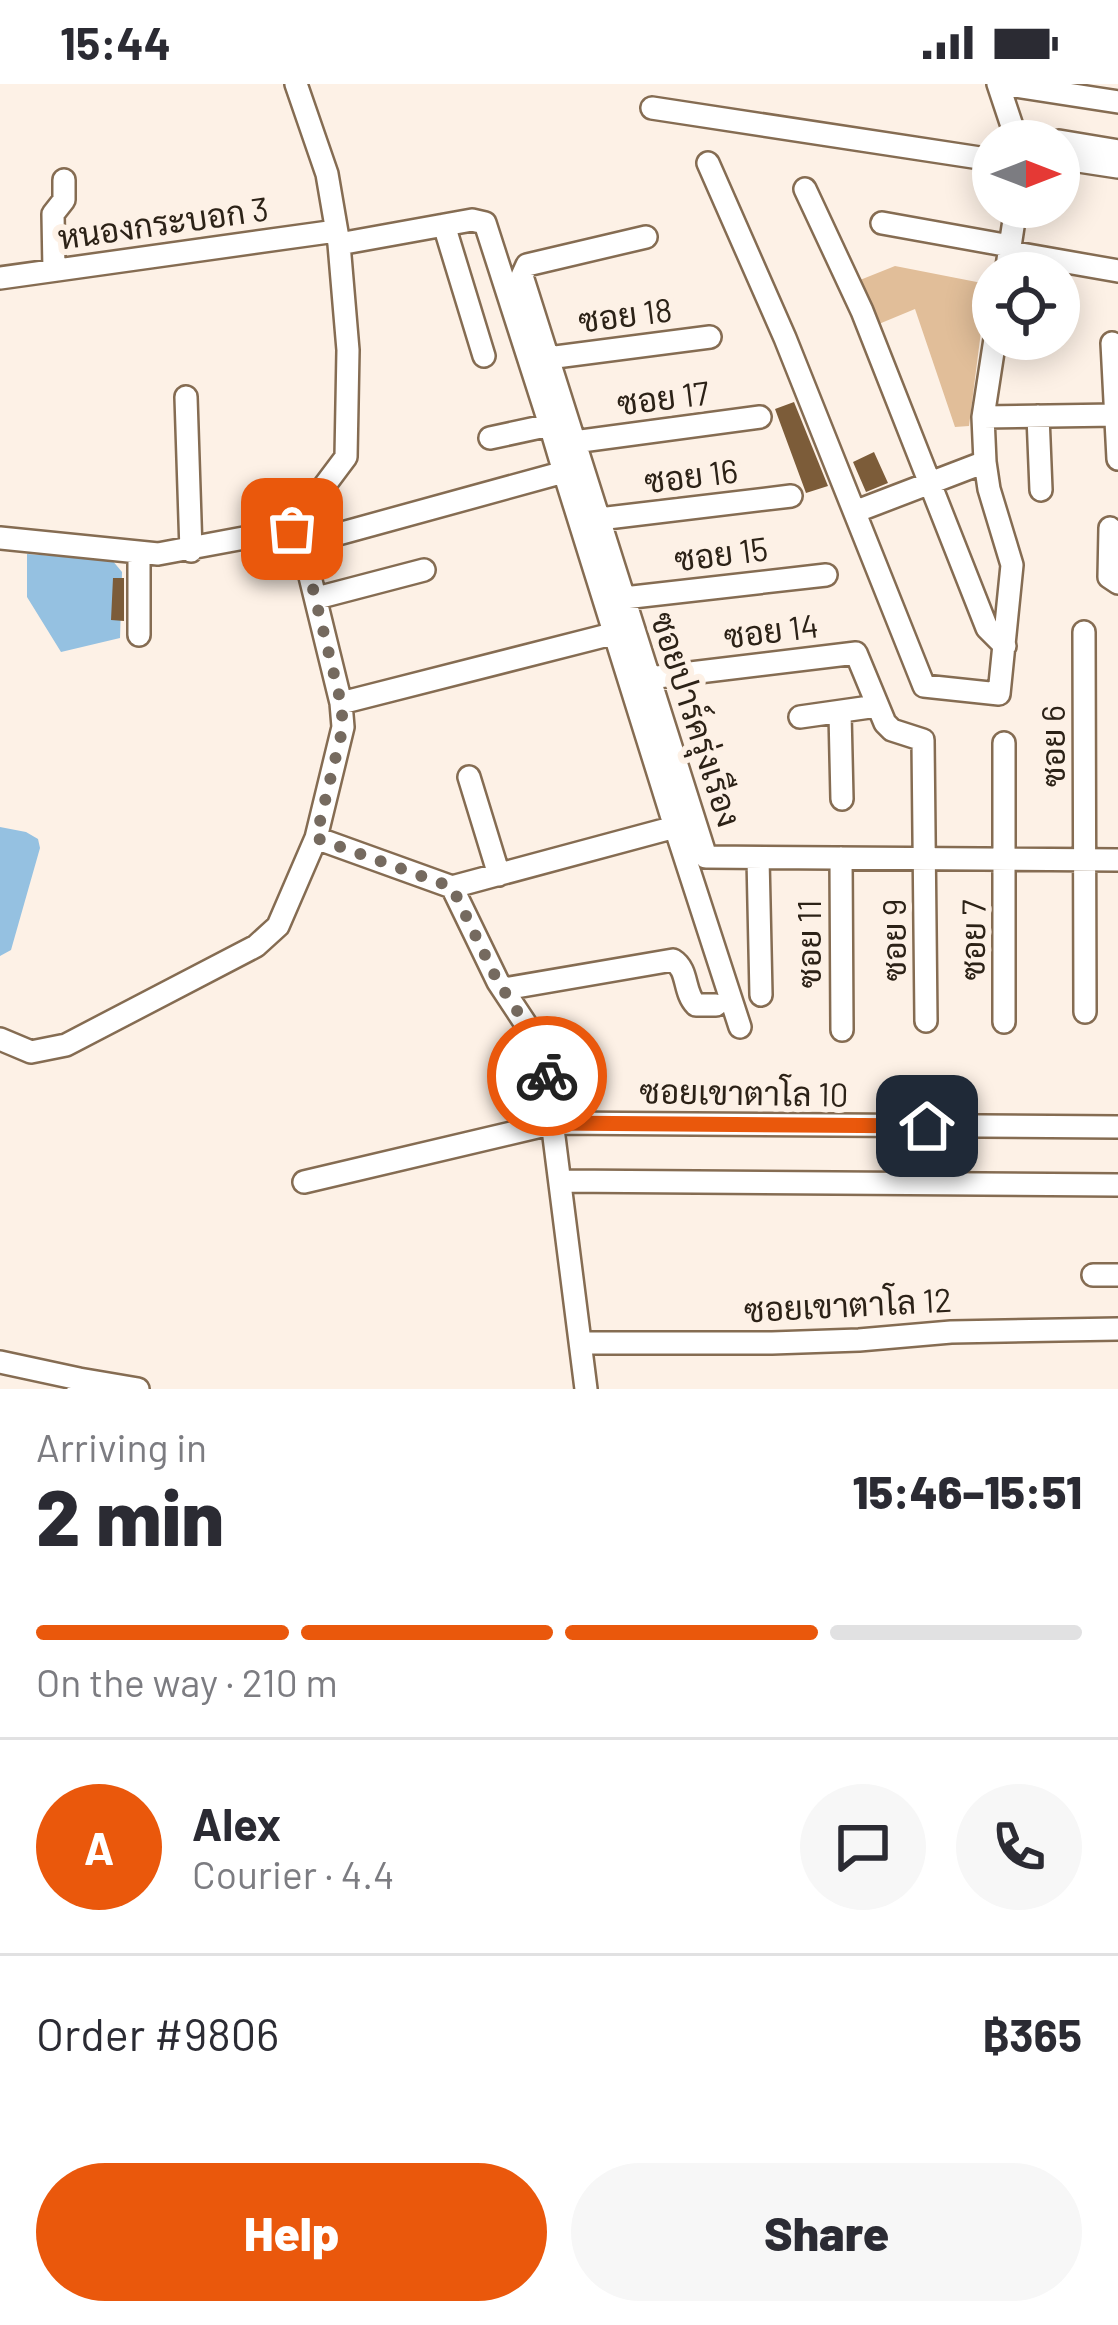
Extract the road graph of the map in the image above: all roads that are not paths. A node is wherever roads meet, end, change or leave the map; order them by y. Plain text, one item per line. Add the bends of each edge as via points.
1 (296, 84) edge
2 (1000, 84) edge
3 (1118, 102) edge
4 (652, 108) dead end
5 (1011, 120) edge
6 (1080, 145) edge
7 (1118, 151) edge
8 (972, 157) edge
9 (1080, 161) edge
10 (708, 163) dead end
11 (1118, 167) edge
12 (64, 180) dead end
13 (805, 189) dead end
14 (882, 223) dead end
15 (444, 225) junction
16 (646, 237) dead end
17 (337, 238) junction
18 (990, 252) edge
19 (1080, 266) edge
20 (54, 271) junction
21 (1118, 271) edge
22 (0, 278) edge
23 (710, 337) dead end
24 (1112, 343) dead end
25 (484, 356) dead end
26 (548, 358) junction
27 (992, 360) edge
28 (187, 398) dead end
29 (1038, 416) junction
30 (1117, 416) edge
31 (760, 417) dead end
32 (983, 417) junction
33 (550, 425) junction
34 (490, 438) dead end
35 (574, 442) junction
36 (1118, 458) edge
37 (985, 462) junction
38 (564, 472) junction
39 (932, 481) junction
40 (1041, 490) dead end
41 (791, 496) dead end
42 (857, 512) junction
43 (599, 519) junction
44 (1110, 528) dead end
45 (297, 537) junction
46 (0, 538) edge
47 (191, 551) junction
48 (139, 553) junction
49 (424, 570) dead end
50 (826, 574) dead end
51 (1118, 583) edge
52 (317, 598) junction
53 (624, 598) junction
54 (1084, 632) dead end
55 (612, 634) junction
56 (139, 635) dead end
57 (1005, 646) junction
58 (649, 678) junction
59 (341, 703) junction
60 (877, 706) junction
61 (840, 713) junction
62 (800, 717) dead end
63 (923, 740) joint
64 (1004, 743) dead end
65 (469, 777) dead end
66 (842, 799) dead end
67 (675, 827) junction
68 (316, 838) junction
69 (758, 858) junction
70 (841, 858) junction
71 (926, 859) junction
72 (1006, 860) junction
73 (1085, 860) junction
74 (1118, 860) edge
75 (499, 874) junction
76 (452, 887) junction
77 (504, 989) junction
78 (761, 994) dead end
79 (716, 1006) dead end
80 (1085, 1012) dead end
81 (926, 1021) dead end
82 (1004, 1022) dead end
83 (740, 1027) dead end
84 (842, 1030) dead end
85 (0, 1039) edge
86 (554, 1123) junction
87 (1118, 1126) edge
88 (560, 1181) junction
89 (304, 1182) dead end
90 (1118, 1185) edge
91 (1093, 1276) dead end
92 (1118, 1276) edge
93 (1118, 1329) edge
94 (581, 1343) junction
95 (0, 1362) edge
96 (78, 1384) edge
97 (138, 1389) edge
98 (586, 1389) edge

1 - 17 street via 327,174
2 - 3 street
2 - 5 street
4 - 8 street
6 - 7 street
9 - 11 street
10 - 42 street
12 - 20 street via 64,200 53,214
13 - 39 street
14 - 18 street
15 - 17 street, หนองกระบอก 3
15 - 25 street
15 - 33 street via 485,224
16 - 26 street, ซอยปาร์ครุ่งเรือง via 526,265 522,276
17 - 20 street, หนองกระบอก 3
17 - 45 street via 348,350 346,457
19 - 21 street
20 - 22 street, หนองกระบอก 3
23 - 26 street, ซอย 18
24 - 30 street
26 - 35 street, ซอยปาร์ครุ่งเรือง
27 - 32 street
28 - 47 street
29 - 30 street
29 - 32 street
29 - 40 street
30 - 36 street
31 - 35 street, ซอย 17
32 - 37 street
33 - 34 street
33 - 38 street
35 - 43 street, ซอยปาร์ครุ่งเรือง
37 - 39 street
37 - 57 street via 1012,566
38 - 45 street
38 - 55 street
39 - 42 street
39 - 57 street via 987,628
41 - 43 street, ซอย 16
42 - 57 street via 924,686 999,694
43 - 53 street, ซอยปาร์ครุ่งเรือง
44 - 51 street via 1109,578
45 - 47 street
45 - 52 street
46 - 48 street
47 - 48 street
48 - 56 street
49 - 52 street
50 - 53 street, ซอย 15
52 - 59 street
53 - 58 street, ซอยปาร์ครุ่งเรือง
54 - 73 street, ซอย 6
55 - 59 street
55 - 67 street
58 - 60 street, ซอย 14 via 856,653
58 - 69 street, ซอยปาร์ครุ่งเรือง via 706,857
59 - 68 street via 343,727
60 - 61 street
60 - 63 street, ซอย 14 via 892,730
61 - 62 street
61 - 66 street
63 - 71 street, ซอย 9
64 - 72 street, ซอย 7
65 - 75 street
67 - 75 street
67 - 83 street
68 - 76 street
68 - 85 street via 278,926 256,946 66,1045 31,1052
69 - 70 street, ซอยปาร์ครุ่งเรือง
69 - 78 street
70 - 71 street, ซอยปาร์ครุ่งเรือง
70 - 84 street, ซอย 11
71 - 72 street, ซอยปาร์ครุ่งเรือง
71 - 81 street, ซอย 9
72 - 73 street, ซอยปาร์ครุ่งเรือง
72 - 82 street, ซอย 7
73 - 74 street, ซอยปาร์ครุ่งเรือง
73 - 80 street, ซอย 6
75 - 76 street
76 - 77 street
77 - 79 street via 673,960 691,1000
77 - 86 street via 543,1050
86 - 87 street, ซอยเขาตาโล 10
86 - 88 street
86 - 89 street, ซอยเขาตาโล 10
88 - 90 street
88 - 94 street
91 - 92 street
93 - 94 street, ซอยเขาตาโล 12
94 - 98 street
95 - 96 street
96 - 97 street

